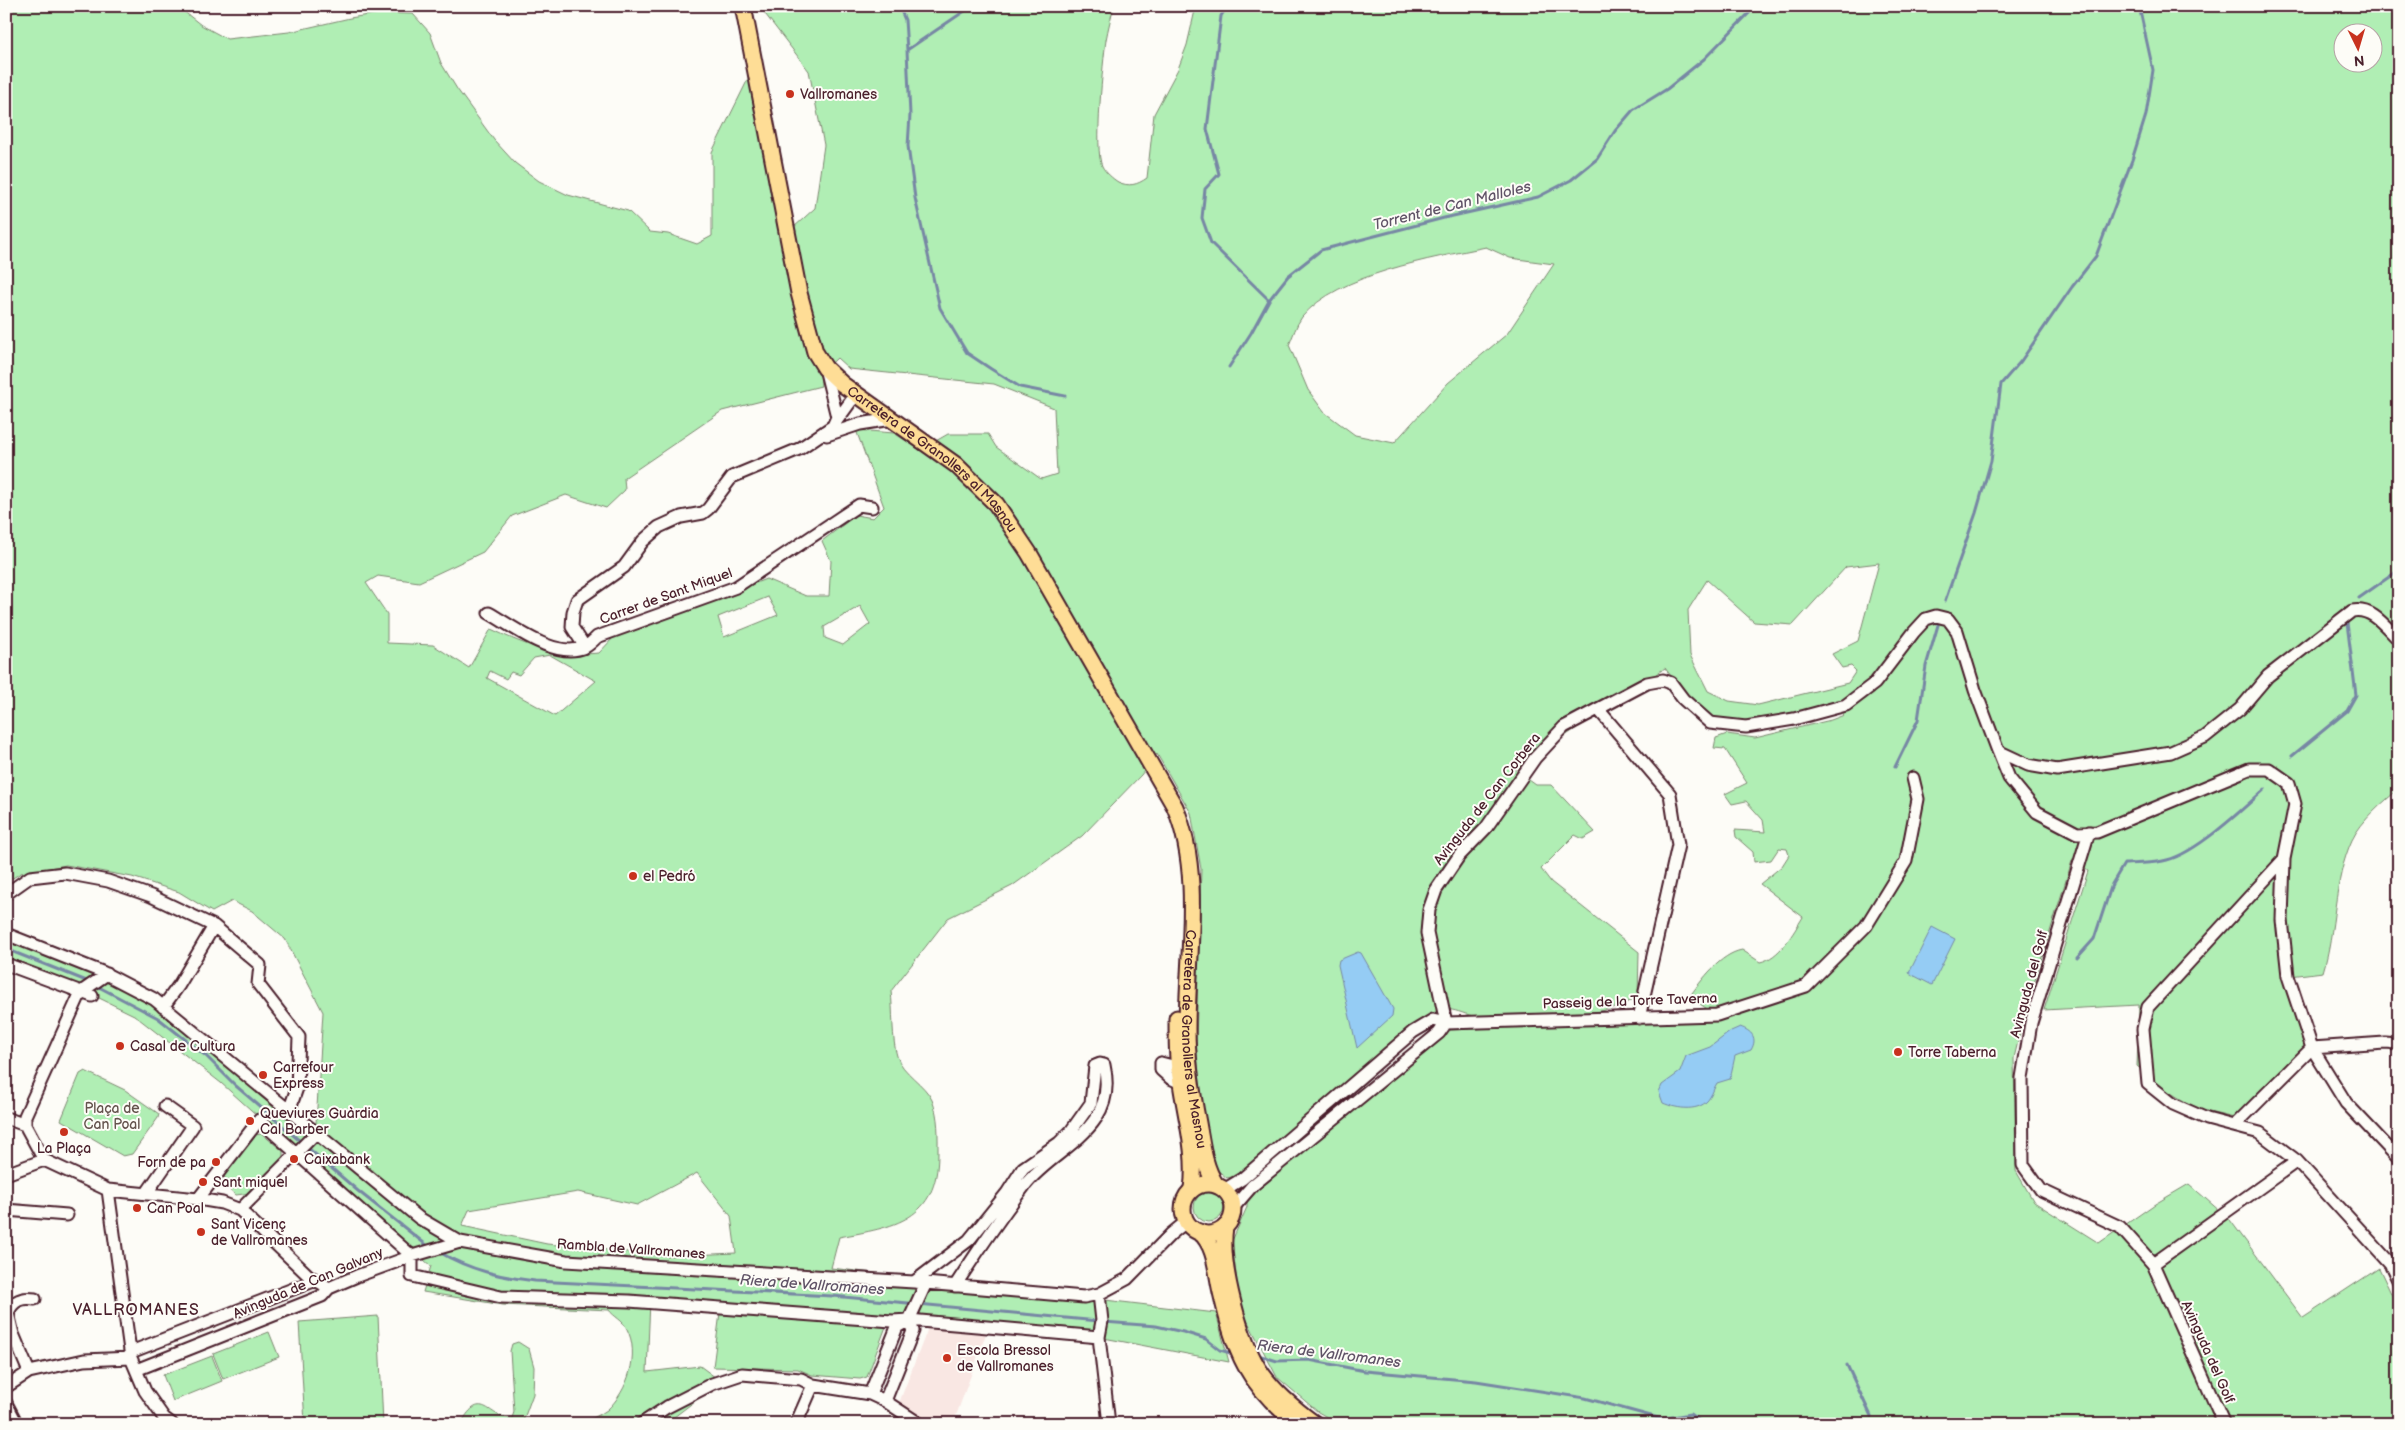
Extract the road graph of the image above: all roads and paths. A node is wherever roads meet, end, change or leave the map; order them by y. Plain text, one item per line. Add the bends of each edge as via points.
1 (743, 6) edge
2 (825, 368) junction
3 (859, 395) junction
4 (848, 406) junction
5 (892, 419) junction
6 (866, 424) junction
7 (833, 426) junction
8 (818, 438) junction
9 (872, 507) dead end
10 (489, 613) dead end
11 (2399, 640) edge
12 (585, 647) junction
13 (1598, 709) junction
14 (1998, 751) junction
15 (1913, 778) dead end
16 (2089, 832) junction
17 (2284, 859) junction
18 (1190, 890) junction
19 (6, 894) edge
20 (214, 926) junction
21 (6, 934) edge
22 (6, 964) edge
23 (107, 974) junction
24 (81, 992) junction
25 (92, 996) dead end
26 (164, 1007) junction
27 (1639, 1018) junction
28 (1446, 1023) junction
29 (1176, 1044) junction
30 (2399, 1044) edge
31 (2312, 1048) junction
32 (1161, 1063) junction
33 (1183, 1074) junction
34 (165, 1106) dead end
35 (289, 1111) junction
36 (6, 1118) edge
37 (24, 1125) junction
38 (2234, 1126) junction
39 (315, 1134) junction
40 (296, 1153) junction
41 (2399, 1159) edge
42 (44, 1160) junction
43 (2298, 1161) junction
44 (6, 1174) edge
45 (1220, 1188) junction
46 (1192, 1189) junction
47 (108, 1190) junction
48 (146, 1194) junction
49 (198, 1199) junction
50 (1233, 1208) junction
51 (6, 1210) edge
52 (240, 1210) junction
53 (67, 1215) dead end
54 (1187, 1221) junction
55 (1225, 1227) junction
56 (1200, 1232) junction
57 (460, 1242) junction
58 (412, 1256) junction
59 (938, 1264) junction
60 (2153, 1264) junction
61 (968, 1267) junction
62 (316, 1280) junction
63 (2399, 1282) edge
64 (920, 1283) junction
65 (951, 1285) junction
66 (329, 1288) junction
67 (982, 1288) junction
68 (1099, 1294) junction
69 (35, 1299) dead end
70 (909, 1320) junction
71 (1237, 1334) junction
72 (1099, 1337) junction
73 (131, 1355) junction
74 (1250, 1365) junction
75 (136, 1370) junction
76 (29, 1372) junction
77 (812, 1385) junction
78 (6, 1387) edge
79 (870, 1394) junction
80 (885, 1401) junction
81 (6, 1403) edge
82 (168, 1421) edge
83 (17, 1424) edge
84 (641, 1424) edge
85 (796, 1424) edge
86 (920, 1424) edge
87 (1109, 1424) edge
88 (1298, 1424) edge
89 (1315, 1424) edge
90 (2224, 1424) edge

1 - 2 main road, Carretera de Granollers al Masnou via 806,324 815,352
2 - 3 main road, Carretera de Granollers al Masnou
2 - 7 street via 837,417
3 - 4 street
3 - 5 main road, Carretera de Granollers al Masnou
4 - 6 street via 854,419
4 - 7 street
5 - 6 street
5 - 18 main road, Carretera de Granollers al Masnou via 976,482 1002,512 1029,553 1175,807 1187,839
6 - 8 street
7 - 8 street
8 - 12 street via 732,477 703,513 681,516 659,527 643,541 624,567 577,600 572,627
9 - 12 street, Carrer de Sant Miquel via 860,505 736,587 597,637
10 - 12 street via 542,644 567,649
11 - 14 street via 2373,615 2362,609 2352,611 2268,676 2240,709 2205,737 2171,752 2057,770 2028,765
13 - 14 street, Avinguda de Can Corbera via 1647,683 1663,680 1671,683 1683,699 1710,723 1746,727 1794,719 1846,705 1875,683 1926,619 1936,616 1948,619 1957,631
13 - 27 street via 1670,794 1678,845
13 - 28 street, Avinguda de Can Corbera via 1564,727 1535,758 1486,828 1460,856 1436,890 1429,910 1427,933
14 - 16 street via 2009,778 2037,812 2077,833
15 - 27 street, Passeig de la Torre Taverna via 1918,799 1906,861 1866,926 1806,986 1717,1016
16 - 17 street via 2097,832 2249,769 2269,769 2290,784 2295,804
16 - 60 street, Avinguda del Golf via 2031,1023 2022,1078 2023,1164 2041,1190 2120,1226
17 - 31 street via 2282,920 2288,976
17 - 38 street via 2148,1008 2143,1029 2148,1084 2173,1104 2207,1119
18 - 29 main road, Carretera de Granollers al Masnou
18 - 33 main road, Carretera de Granollers al Masnou
19 - 20 street via 30,878 65,873 108,880
20 - 26 street
20 - 35 street via 260,965 258,984 299,1037 297,1088
21 - 23 street, Rambla de Vallromanes
22 - 24 street
23 - 24 street
23 - 26 street, Rambla de Vallromanes
24 - 25 street
24 - 37 street via 25,1116
26 - 35 street, Rambla de Vallromanes
27 - 28 street, Passeig de la Torre Taverna
28 - 45 street, Passeig de la Torre Taverna via 1433,1020 1413,1032 1242,1179
28 - 50 street via 1439,1033 1252,1186
29 - 32 street via 1173,1053
29 - 33 main road, Carretera de Granollers al Masnou
30 - 31 street
31 - 38 street
31 - 41 street via 2346,1103
32 - 33 street
32 - 33 street via 1161,1070 1170,1078
33 - 45 main road, Carretera de Granollers al Masnou via 1206,1166
33 - 46 main road, Carretera de Granollers al Masnou via 1193,1153
34 - 48 street via 193,1126
35 - 39 street, Rambla de Vallromanes
36 - 37 street
37 - 42 street
38 - 43 street via 2260,1133
39 - 40 street
39 - 57 street, Rambla de Vallromanes via 419,1218
40 - 49 street via 259,1120
40 - 52 street
40 - 58 street
42 - 44 street
42 - 47 street
43 - 60 street
43 - 63 street via 2390,1263
45 - 46 main road via 1200,1184
45 - 50 main road
46 - 54 main road via 1183,1206
47 - 48 street
47 - 73 street
48 - 49 street
49 - 52 street
50 - 55 main road
51 - 53 street
52 - 62 street
54 - 56 main road
54 - 68 street, Rambla de Vallromanes via 1127,1279
55 - 56 main road via 1214,1233
55 - 71 main road via 1224,1257
56 - 71 main road via 1212,1249
57 - 58 street, Avinguda de Can Galvany
57 - 64 street, Rambla de Vallromanes via 566,1261
58 - 66 street, Avinguda de Can Galvany
58 - 70 street via 412,1276 501,1297 629,1301
59 - 61 street via 981,1227 1023,1168 1071,1131 1091,1103 1095,1066 1104,1065 1106,1092 1090,1125 1076,1142 1027,1184
59 - 64 street
59 - 65 street
60 - 90 street, Avinguda del Golf
61 - 65 street
61 - 67 street
62 - 66 street
62 - 73 street, Avinguda de Can Galvany
64 - 65 street, Rambla de Vallromanes
64 - 70 street
65 - 67 street, Rambla de Vallromanes
66 - 75 street, Avinguda de Can Galvany via 322,1296
67 - 68 street, Rambla de Vallromanes via 1084,1297
68 - 72 street via 1102,1322
69 - 76 street via 24,1297 8,1313
70 - 72 street
70 - 79 street via 897,1327
70 - 80 street via 913,1331
71 - 74 main road
72 - 87 street
73 - 75 street
73 - 76 street, Avinguda de Can Galvany via 84,1360
74 - 88 main road via 1252,1380 1269,1400
74 - 89 main road
75 - 82 street via 145,1391
76 - 78 street, Avinguda de Can Galvany
77 - 79 street
77 - 84 street via 801,1379 742,1374 712,1384
77 - 85 street
79 - 80 street
80 - 86 street
81 - 83 street

